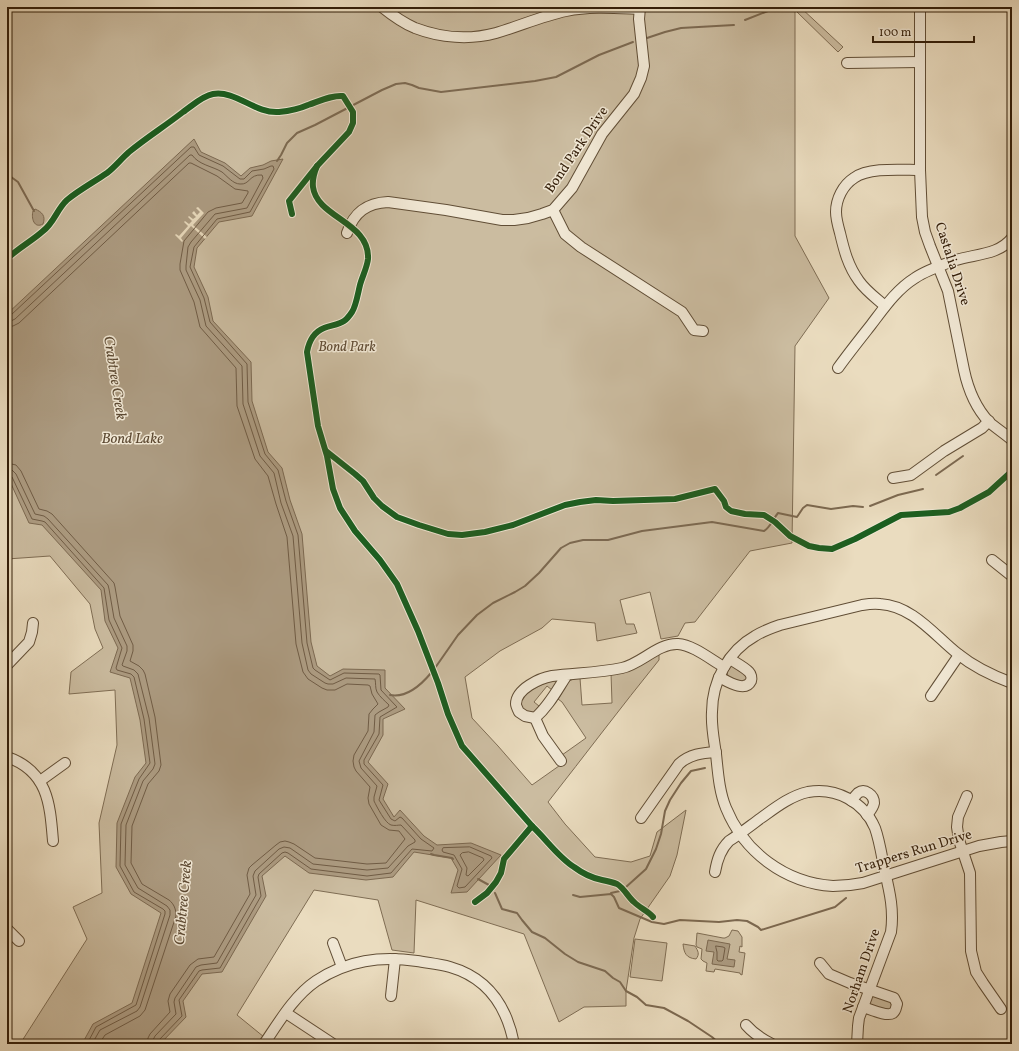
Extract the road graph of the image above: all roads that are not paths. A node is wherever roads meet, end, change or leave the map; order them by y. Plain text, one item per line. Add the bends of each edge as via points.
1 (382, 7) edge
2 (920, 7) edge
3 (640, 8) edge
4 (920, 62) junction
5 (847, 63) dead end
6 (920, 170) junction
7 (553, 210) junction
8 (348, 233) dead end
9 (1012, 238) edge
10 (938, 266) junction
11 (886, 306) junction
12 (703, 331) dead end
13 (838, 368) dead end
14 (989, 421) junction
15 (1012, 440) edge
16 (893, 478) dead end
17 (992, 560) dead end
18 (1012, 576) edge
19 (33, 623) dead end
20 (959, 654) junction
21 (727, 663) junction
22 (7, 666) edge
23 (567, 675) junction
24 (719, 677) junction
25 (1012, 683) edge
26 (931, 696) dead end
27 (535, 718) junction
28 (716, 752) junction
29 (7, 757) edge
30 (561, 761) dead end
31 (65, 763) dead end
32 (40, 781) junction
33 (967, 796) dead end
34 (852, 801) junction
35 (867, 815) junction
36 (641, 818) dead end
37 (740, 834) junction
38 (53, 841) dead end
39 (1012, 841) edge
40 (963, 851) junction
41 (715, 872) dead end
42 (886, 876) junction
43 (7, 929) edge
44 (19, 941) dead end
45 (333, 943) dead end
46 (395, 959) junction
47 (820, 963) dead end
48 (342, 967) junction
49 (870, 990) junction
50 (391, 996) dead end
51 (863, 1007) junction
52 (1001, 1009) dead end
53 (286, 1013) junction
54 (746, 1025) dead end
55 (264, 1044) edge
56 (333, 1044) edge
57 (514, 1044) edge
58 (772, 1044) edge
59 (857, 1044) edge

1 - 3 street via 414,28 451,37 473,37 494,33 566,11
2 - 4 street, Castalia Drive
3 - 7 street, Bond Park Drive via 644,66 641,78 634,94 602,134 572,188
4 - 5 street
4 - 6 street, Castalia Drive
6 - 10 street, Castalia Drive via 923,224
6 - 11 street via 867,172 848,183 838,200 837,223 850,267 865,289
7 - 8 street, Bond Park Drive via 528,218 502,220 380,202 362,209 356,215
7 - 12 street via 565,234 580,247 682,312 694,330
9 - 10 street via 1007,245
10 - 11 street via 900,289
10 - 14 street, Castalia Drive via 950,297 967,383 971,395
11 - 13 street
14 - 15 street, Castalia Drive
14 - 16 street via 910,475
17 - 18 street
19 - 22 street via 29,642
20 - 21 street, Trappers Run Drive via 910,613 890,605 873,604 767,630 745,642
20 - 25 street, Trappers Run Drive via 985,671
20 - 26 street
21 - 23 street via 684,645 674,644 622,668
21 - 24 street, Trappers Run Drive
21 - 24 street via 749,672 750,681 747,686 742,687
23 - 27 street
23 - 27 street via 539,680 521,691 516,704 519,712
24 - 28 street, Trappers Run Drive via 712,712
27 - 30 street via 543,736
28 - 36 street via 694,755 683,760
28 - 37 street, Trappers Run Drive via 723,799
29 - 32 street via 26,767
31 - 32 street
32 - 38 street via 49,805
33 - 40 street via 958,822
34 - 35 street, Norham Drive
34 - 35 street via 860,792 870,794 874,802
34 - 37 street, Norham Drive via 831,792 804,793 783,803
35 - 42 street, Norham Drive via 877,835
37 - 41 street, Norham Drive via 723,848
37 - 42 street, Trappers Run Drive via 765,860 782,872 801,880 839,886 864,883
39 - 40 street, Trappers Run Drive
40 - 42 street, Trappers Run Drive
40 - 52 street via 970,873 970,944 974,965 983,984
42 - 49 street, Norham Drive via 892,905 891,932
43 - 44 street
45 - 48 street
46 - 48 street via 357,962
46 - 50 street
46 - 57 street via 450,967 478,980 491,993 506,1015
47 - 49 street via 829,974
48 - 53 street via 307,988
49 - 51 street, Norham Drive
49 - 51 street via 894,998 896,1010 888,1015
51 - 59 street, Norham Drive
53 - 55 street
53 - 56 street
54 - 58 street

